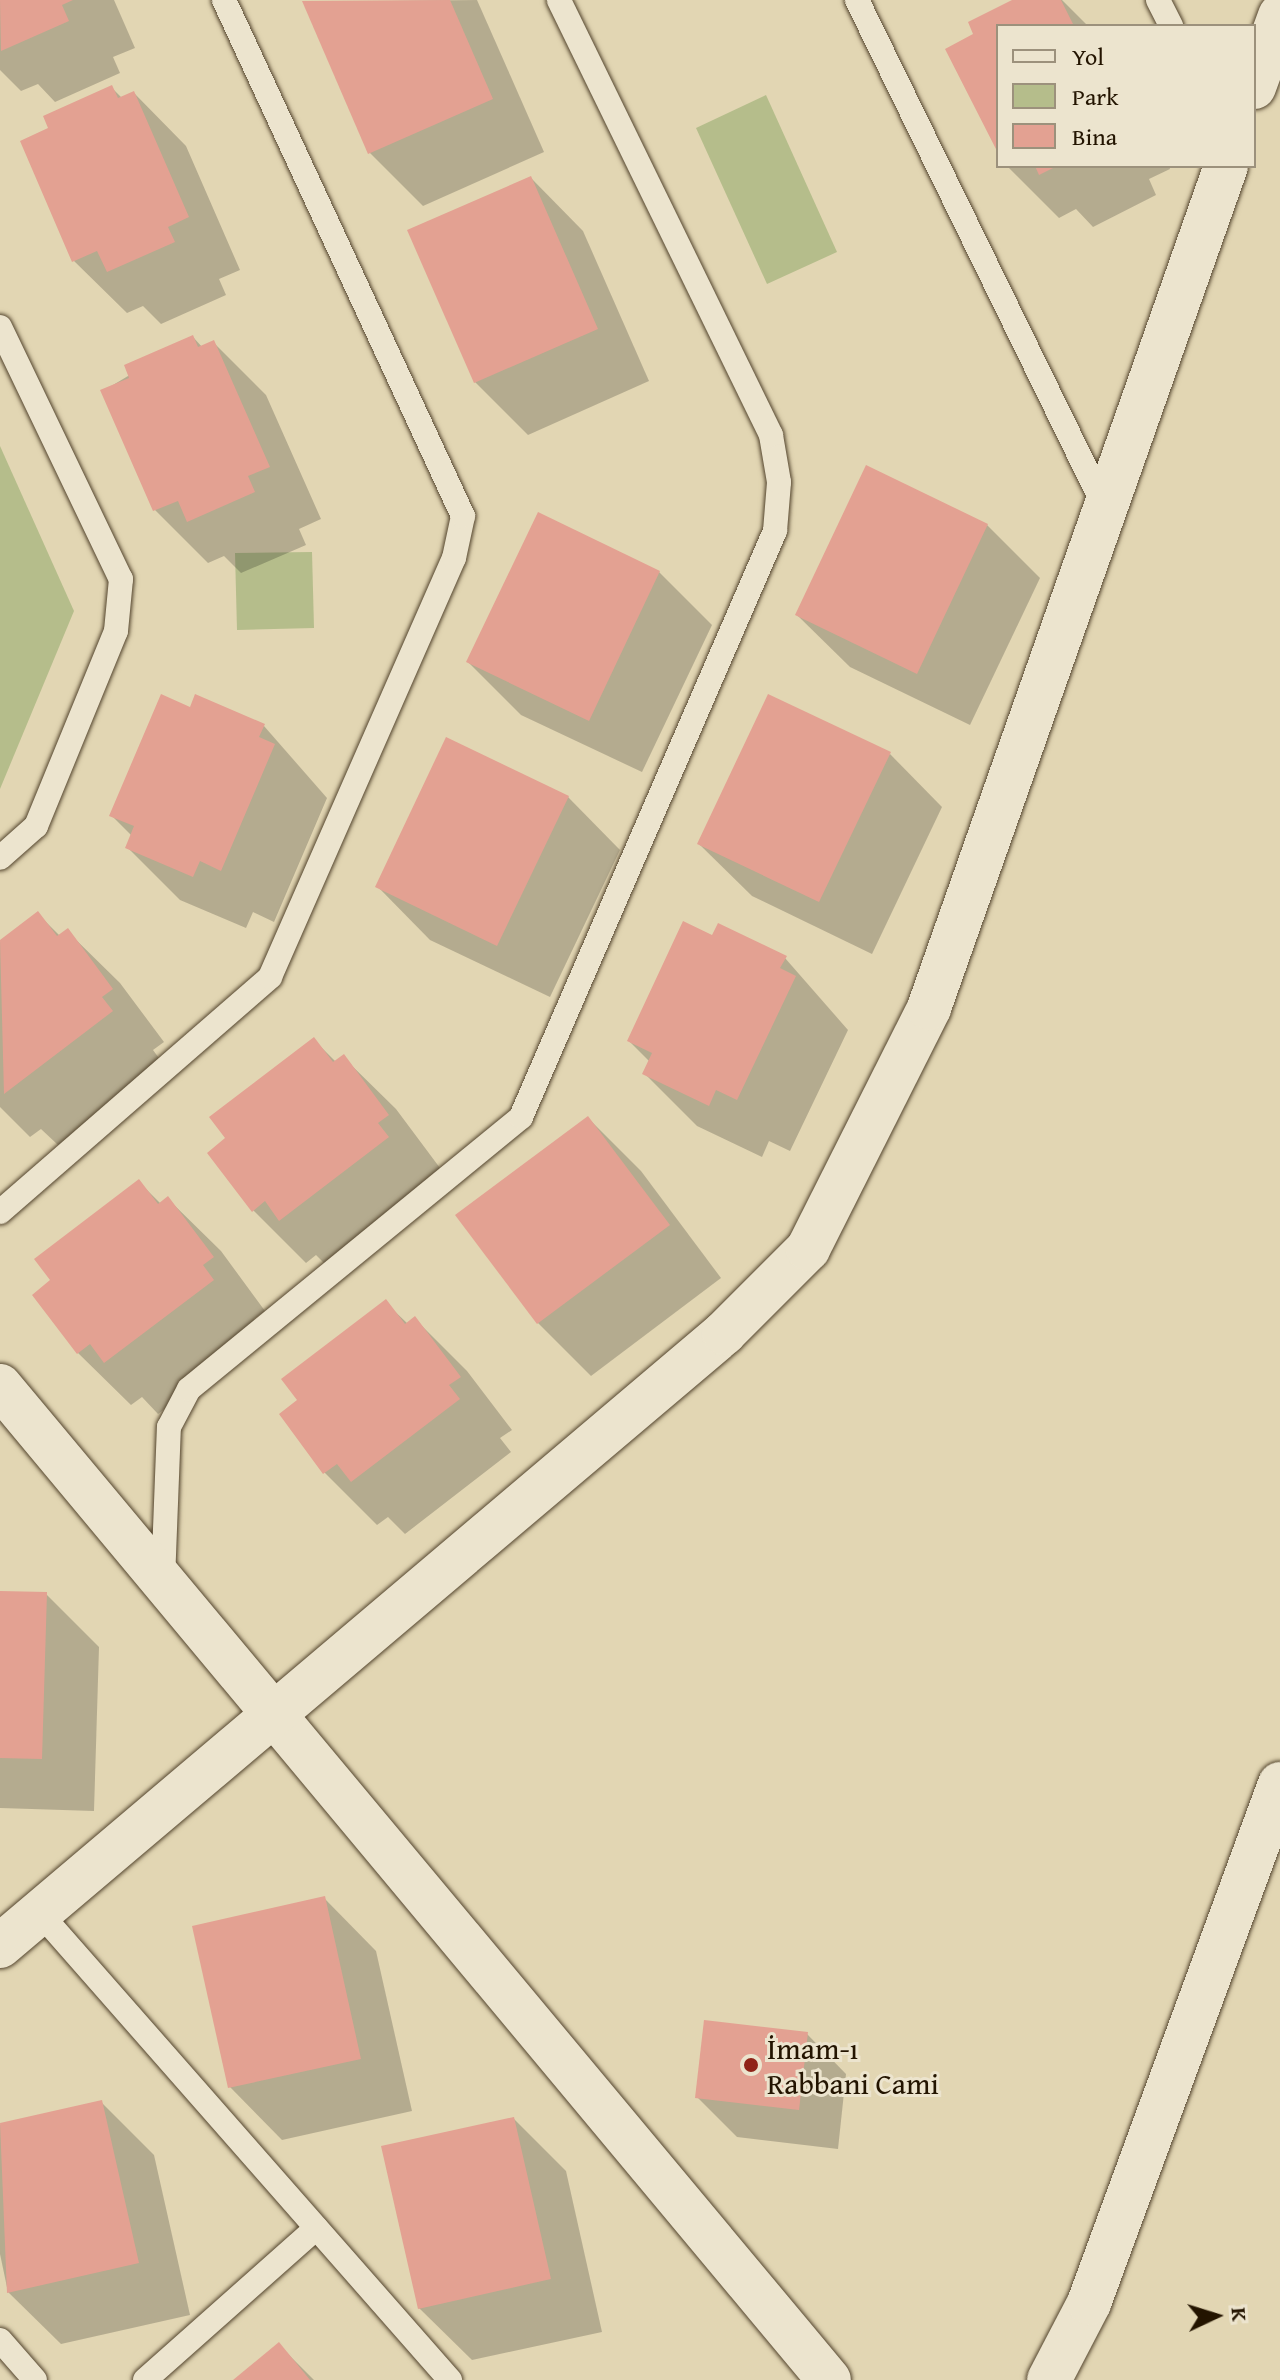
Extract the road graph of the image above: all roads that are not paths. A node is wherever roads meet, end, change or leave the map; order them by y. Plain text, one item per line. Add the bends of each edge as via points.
1 (224, 0) edge
2 (559, 0) edge
3 (857, 0) edge
4 (1158, 0) edge
5 (1280, 16) edge
6 (1170, 24) edge
7 (1256, 82) edge
8 (1225, 168) edge
9 (0, 327) edge
10 (1105, 508) junction
11 (0, 858) edge
12 (0, 1212) edge
13 (0, 1386) edge
14 (163, 1583) junction
15 (269, 1711) junction
16 (1280, 1784) edge
17 (39, 1912) junction
18 (0, 1946) edge
19 (316, 2228) junction
20 (0, 2340) edge
21 (35, 2380) edge
22 (145, 2380) edge
23 (450, 2380) edge
24 (829, 2380) edge
25 (1049, 2380) edge

1 - 12 lane via 463,516 454,558 270,977
2 - 14 lane via 771,435 779,482 775,531 521,1117 189,1389 169,1427
3 - 10 lane
4 - 6 lane
5 - 7 street
8 - 10 street
9 - 11 lane via 121,579 116,631 36,826
10 - 15 street via 929,1008 808,1249 724,1333
13 - 14 street
14 - 15 street
15 - 17 street
15 - 24 street
16 - 25 street via 1089,2303
17 - 18 street
17 - 19 lane
19 - 22 lane
19 - 23 lane
20 - 21 lane

